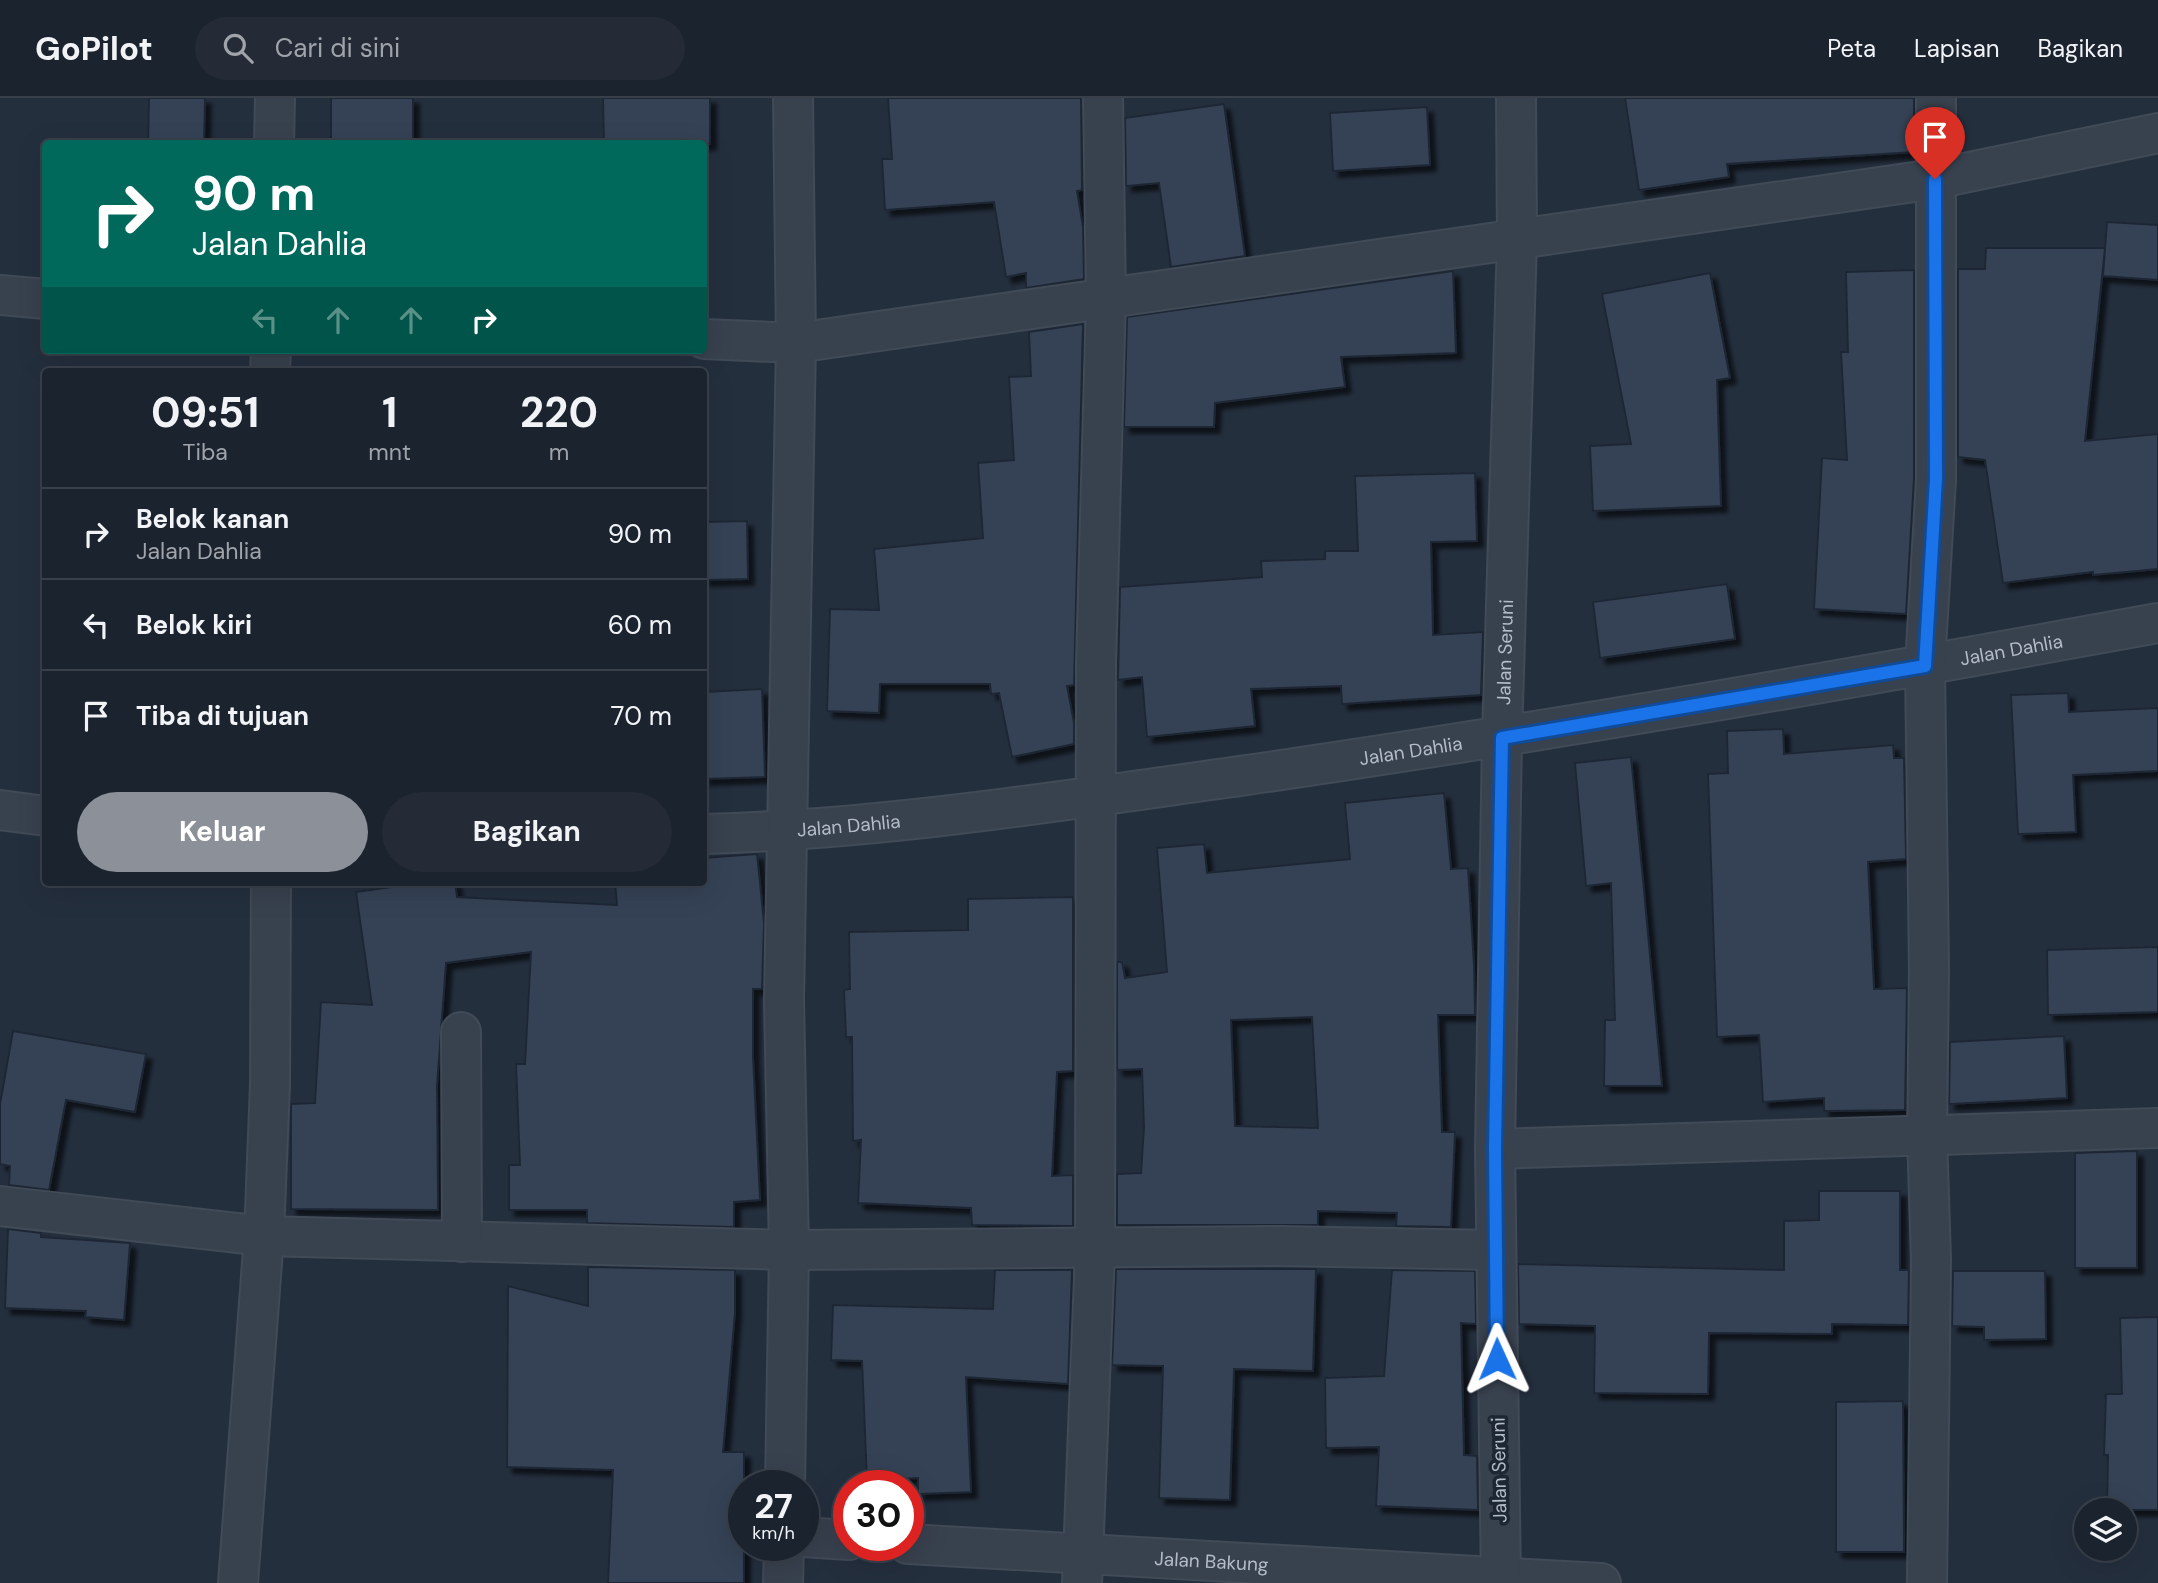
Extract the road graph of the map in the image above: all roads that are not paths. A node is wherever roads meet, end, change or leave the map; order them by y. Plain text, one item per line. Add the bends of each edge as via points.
1 (275, 98) edge
2 (793, 98) edge
3 (1103, 98) edge
4 (1516, 98) edge
5 (1936, 98) edge
6 (2158, 132) edge
7 (274, 140) edge
8 (1935, 179) junction
9 (1517, 240) junction
10 (0, 295) edge
11 (1106, 298) junction
12 (42, 299) edge
13 (707, 339) edge
14 (796, 343) junction
15 (2158, 623) edge
16 (1925, 666) junction
17 (1502, 738) junction
18 (1094, 796) junction
19 (0, 810) edge
20 (42, 815) edge
21 (785, 832) junction
22 (707, 834) edge
23 (271, 886) edge
24 (461, 1032) dead end
25 (2158, 1128) edge
26 (1927, 1134) junction
27 (1495, 1149) junction
28 (0, 1206) edge
29 (264, 1236) junction
30 (462, 1242) junction
31 (789, 1250) junction
32 (1095, 1250) junction
33 (1495, 1250) junction
34 (785, 1470) edge
35 (924, 1546) edge
36 (783, 1561) edge
37 (1081, 1569) edge
38 (1501, 1580) edge
39 (238, 1583) edge
40 (783, 1583) edge
41 (1601, 1583) edge
42 (1927, 1583) edge

1 - 7 street
2 - 14 street
3 - 11 street
4 - 9 street, Jalan Seruni
5 - 8 street
6 - 8 street
8 - 9 street
8 - 16 street via 1936,479
9 - 11 street
9 - 17 street, Jalan Seruni
10 - 12 street
11 - 14 street
11 - 18 street
13 - 14 street
14 - 21 street
15 - 16 street, Jalan Dahlia
16 - 17 street, Jalan Dahlia
16 - 26 street
17 - 18 street, Jalan Dahlia
17 - 27 street, Jalan Seruni
18 - 21 street, Jalan Dahlia
18 - 32 street
19 - 20 street
21 - 22 street, Jalan Dahlia
21 - 31 street
23 - 29 street
24 - 30 street
25 - 26 street
26 - 27 street
26 - 42 street via 1931,1260
27 - 33 street, Jalan Seruni
28 - 29 street
29 - 30 street
29 - 39 street
30 - 31 street
31 - 32 street
31 - 34 street
32 - 33 street
32 - 37 street
33 - 38 street, Jalan Seruni
35 - 37 street, Jalan Bakung
36 - 40 street
37 - 38 street, Jalan Bakung
38 - 41 street, Jalan Bakung

